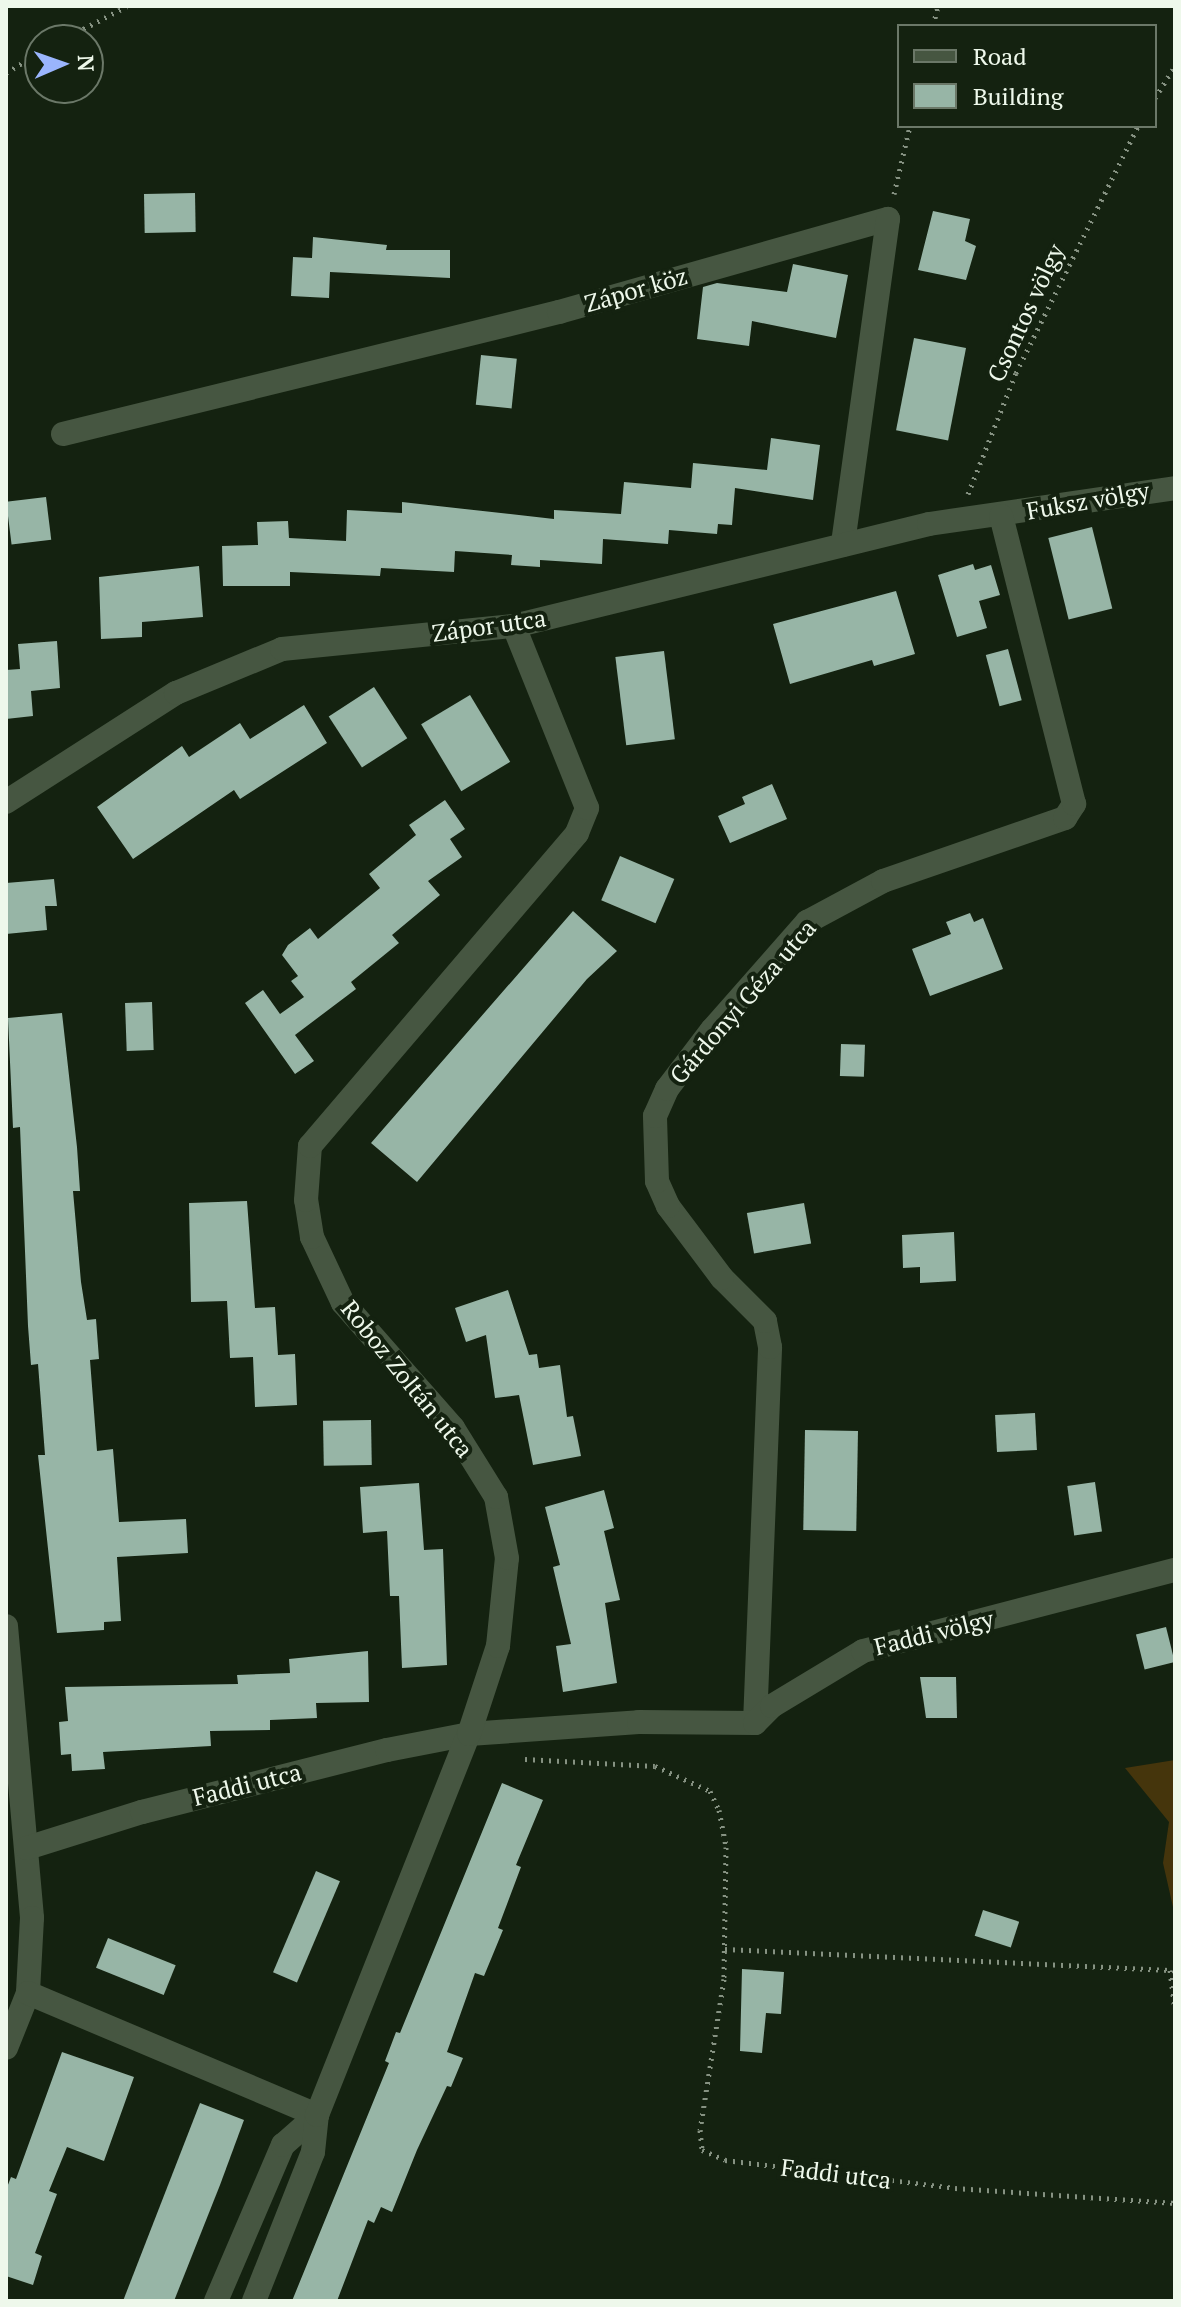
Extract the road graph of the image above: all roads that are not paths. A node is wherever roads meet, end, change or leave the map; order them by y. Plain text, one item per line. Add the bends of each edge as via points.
1 (63, 434) dead end
2 (1175, 488) edge
3 (1001, 516) junction
4 (843, 545) junction
5 (514, 626) junction
6 (6, 802) edge
7 (1175, 1570) edge
8 (6, 1626) edge
9 (755, 1723) junction
10 (469, 1734) junction
11 (27, 1848) junction
12 (28, 1993) junction
13 (6, 2048) edge
14 (317, 2115) junction
15 (216, 2301) edge
16 (254, 2301) edge

1 - 4 street, Zápor köz via 559,312 888,219
2 - 3 street, Fuksz völgy
3 - 4 street, Zápor utca
3 - 9 street, Gárdonyi Géza utca via 1074,804 1065,818 883,881 807,922 712,1030 667,1089 655,1116 657,1181 668,1206 703,1256 765,1321 770,1347
4 - 5 street, Zápor utca
5 - 6 street, Zápor utca via 282,649 176,693
5 - 10 street, Roboz Zoltán utca via 587,808 577,833 310,1146 306,1200 312,1237 343,1303 453,1428 496,1497 507,1558 498,1646
7 - 9 street, Faddi völgy via 863,1651 772,1706
8 - 11 street
9 - 10 street via 639,1722
10 - 11 street, Faddi utca via 142,1812
10 - 14 street, Roboz Zoltán utca
11 - 12 street via 32,1918
12 - 13 street
12 - 14 street
14 - 15 street, Roboz Zoltán utca via 283,2145
14 - 16 street, Roboz Zoltán utca via 313,2152

